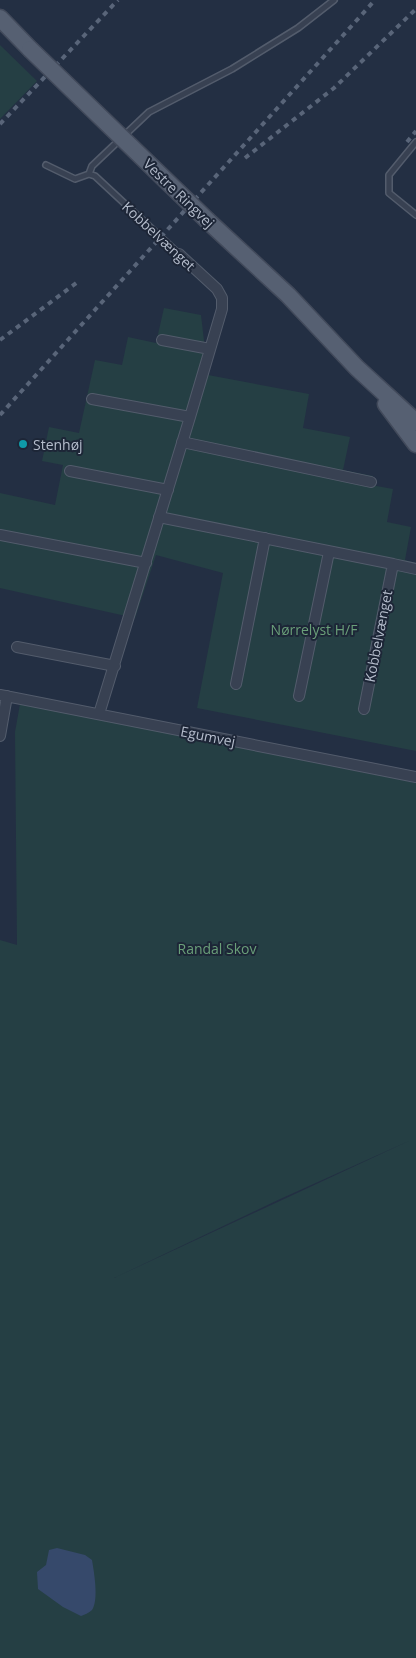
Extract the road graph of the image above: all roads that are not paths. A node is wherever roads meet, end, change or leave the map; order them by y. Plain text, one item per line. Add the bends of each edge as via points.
1 (334, 0) edge
2 (0, 18) edge
3 (416, 142) edge
4 (46, 165) dead end
5 (89, 174) junction
6 (416, 215) edge
7 (179, 254) joint
8 (162, 340) dead end
9 (210, 349) junction
10 (358, 368) junction
11 (92, 399) dead end
12 (190, 417) junction
13 (416, 422) edge
14 (182, 442) junction
15 (416, 444) edge
16 (70, 471) dead end
17 (371, 482) dead end
18 (168, 490) junction
19 (160, 517) junction
20 (0, 535) edge
21 (265, 538) junction
22 (329, 552) junction
23 (146, 564) junction
24 (393, 564) junction
25 (416, 569) edge
26 (17, 647) dead end
27 (114, 666) junction
28 (236, 684) dead end
29 (3, 695) edge
30 (299, 696) dead end
31 (364, 708) dead end
32 (99, 714) junction
33 (0, 736) edge
34 (416, 777) edge

1 - 5 lane via 298,28 232,69 149,112 92,166
2 - 10 main road, Vestre Ringvej, bridge via 288,295
3 - 6 lane via 388,175 389,193
4 - 5 lane via 74,179
5 - 7 lane, Kobbelvænget
7 - 9 street, Kobbelvænget via 217,289 222,298 222,309
8 - 9 street
9 - 12 street, Kobbelvænget
10 - 13 main road, Vestre Ringvej
10 - 15 main road, Vestre Ringvej
11 - 12 street
12 - 14 street, Kobbelvænget
14 - 17 street
14 - 18 street, Kobbelvænget
16 - 18 street
18 - 19 street, Kobbelvænget
19 - 21 street
19 - 23 street, Kobbelvænget
20 - 23 street
21 - 22 street
21 - 28 street
22 - 24 street
22 - 30 street
23 - 27 street, Kobbelvænget
24 - 25 street
24 - 31 street, Kobbelvænget
26 - 27 street
27 - 32 street, Kobbelvænget
29 - 32 street, Egumvej
29 - 33 street
32 - 34 street, Egumvej

